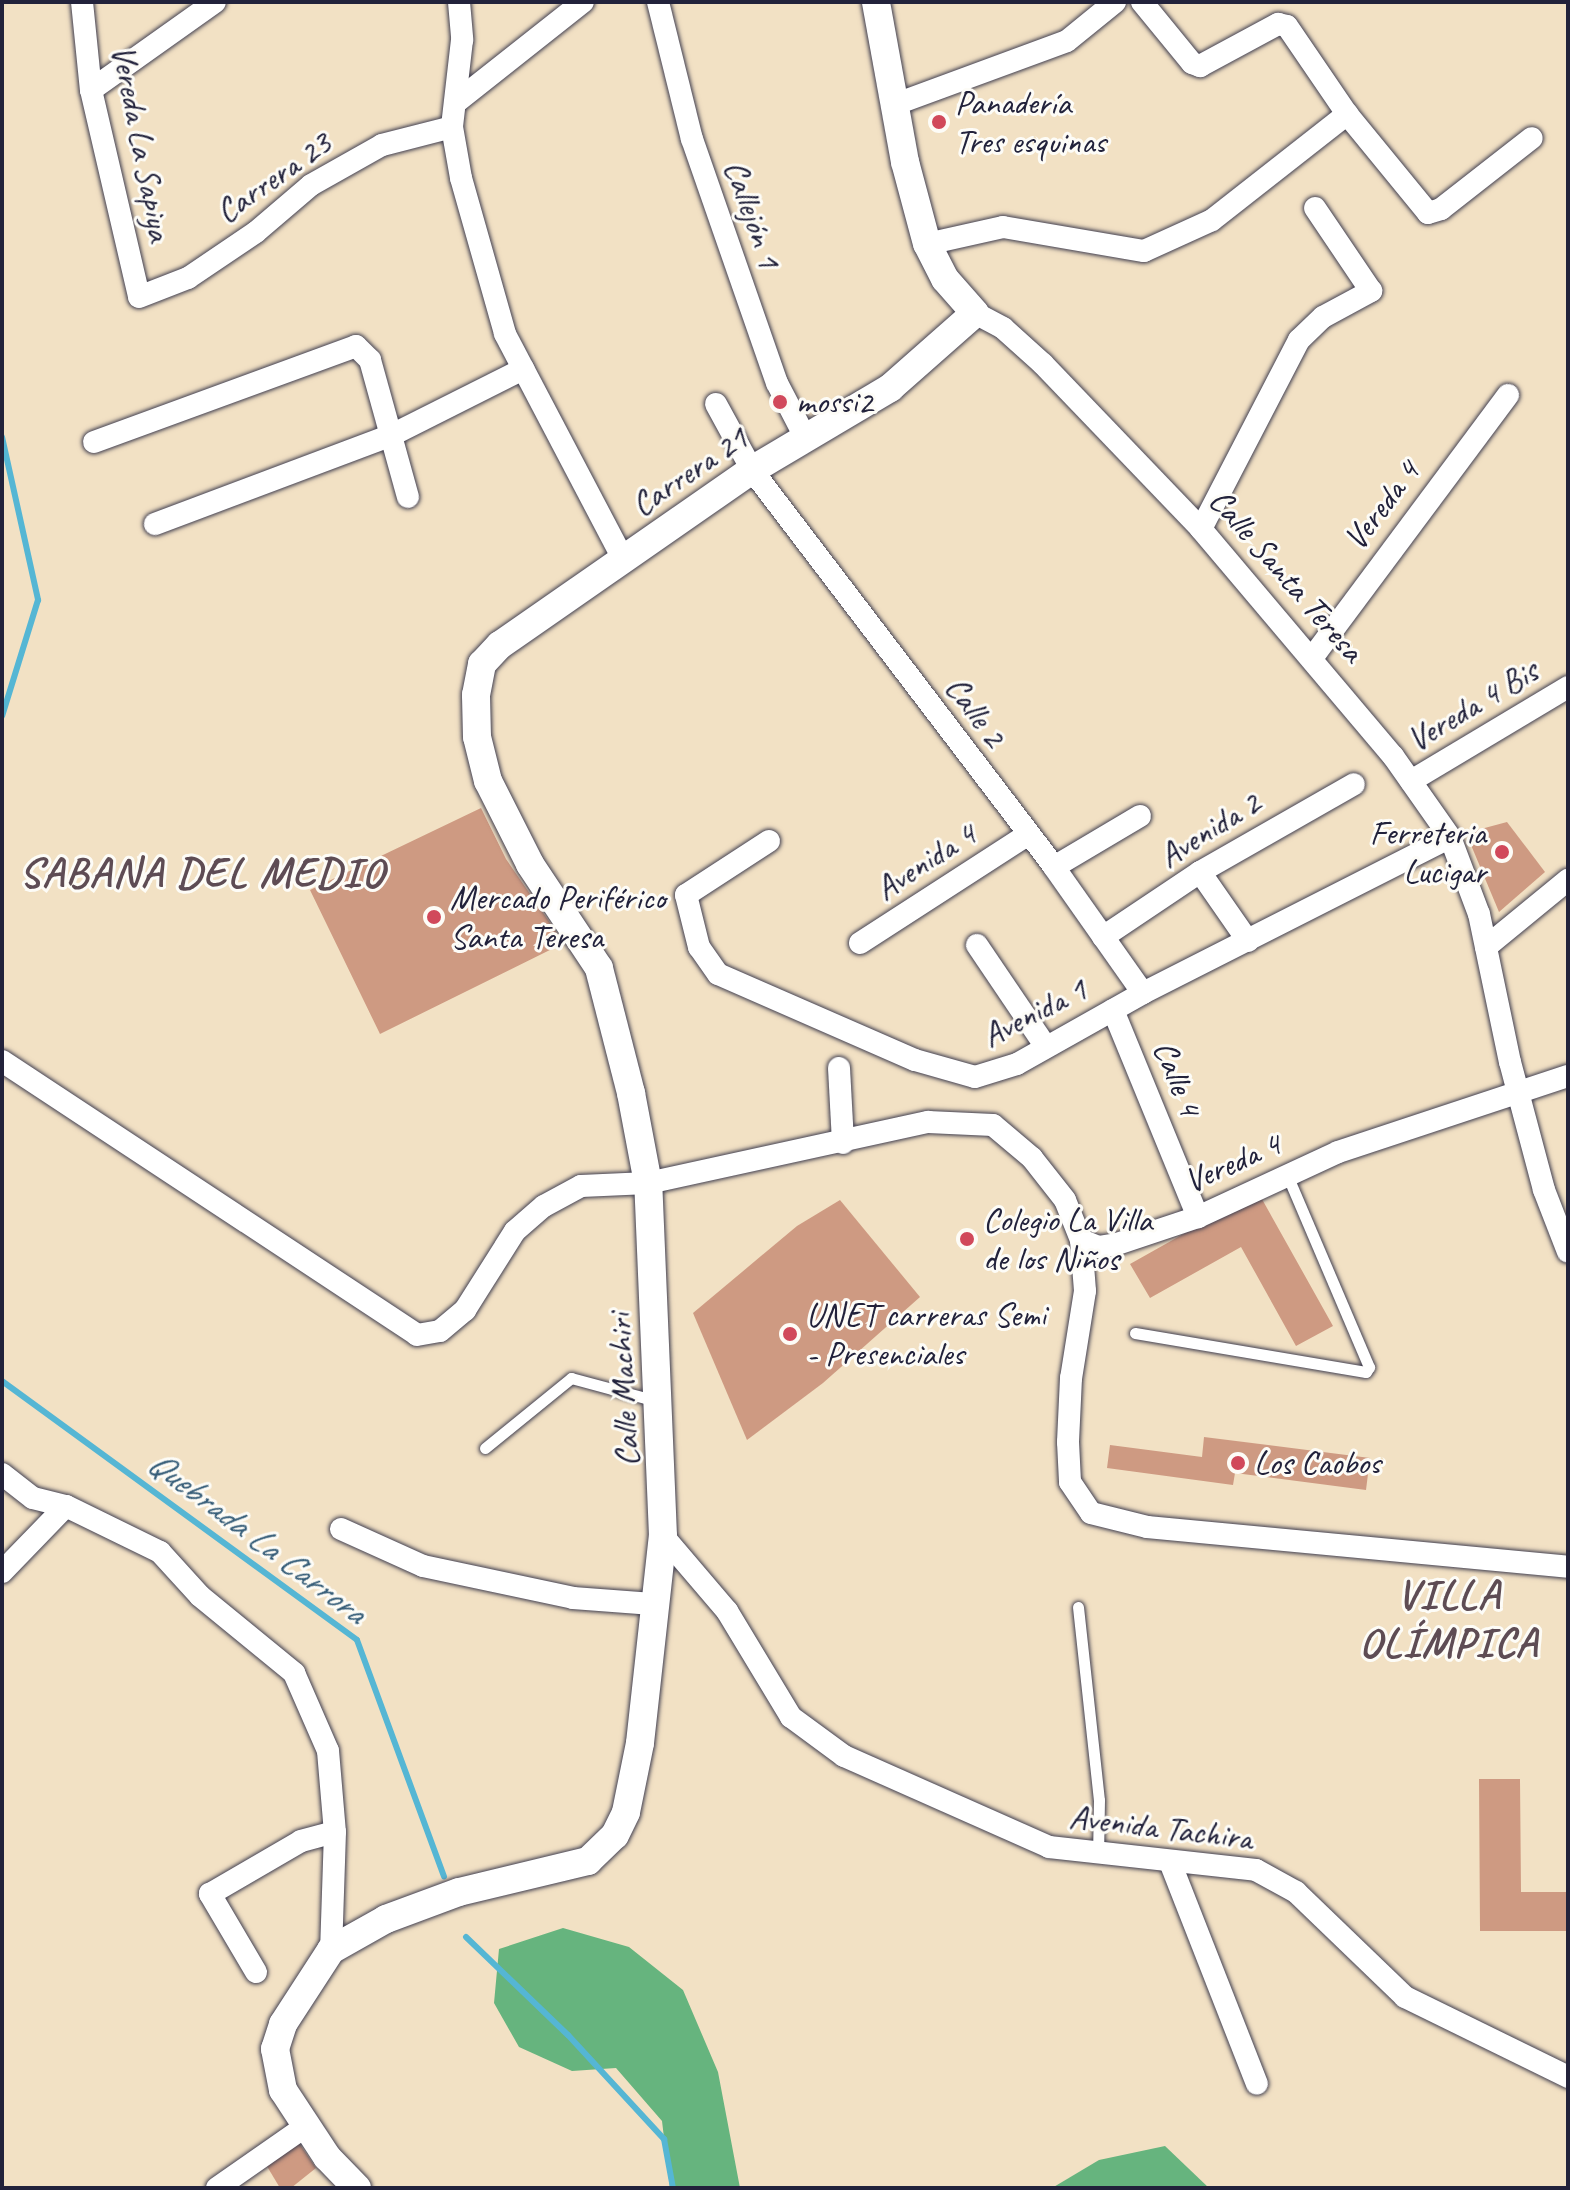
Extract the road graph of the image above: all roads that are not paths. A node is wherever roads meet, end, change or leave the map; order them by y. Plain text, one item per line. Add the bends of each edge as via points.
1 (82, 2) edge
2 (215, 2) edge
3 (459, 2) edge
4 (583, 2) edge
5 (658, 2) edge
6 (876, 2) edge
7 (1115, 2) edge
8 (1142, 2) edge
9 (91, 90) junction
10 (455, 103) junction
11 (896, 104) junction
12 (1347, 114) junction
13 (452, 127) junction
14 (1532, 138) dead end
15 (1315, 208) dead end
16 (927, 244) junction
17 (139, 297) joint
18 (975, 313) junction
19 (523, 369) junction
20 (1508, 395) dead end
21 (716, 404) dead end
22 (392, 435) junction
23 (806, 439) junction
24 (94, 442) dead end
25 (752, 470) junction
26 (408, 497) dead end
27 (155, 524) dead end
28 (1201, 529) junction
29 (623, 559) junction
30 (1312, 658) junction
31 (482, 664) joint
32 (1568, 687) edge
33 (1411, 781) junction
34 (1354, 784) dead end
35 (1140, 816) dead end
36 (1027, 835) junction
37 (1450, 837) junction
38 (769, 841) dead end
39 (1054, 867) junction
40 (1200, 872) junction
41 (1568, 880) edge
42 (1103, 937) junction
43 (1248, 941) junction
44 (860, 943) dead end
45 (977, 945) dead end
46 (1486, 947) junction
47 (1143, 993) junction
48 (1113, 1010) junction
49 (1046, 1047) junction
50 (2, 1061) edge
51 (839, 1068) dead end
52 (1568, 1076) edge
53 (1519, 1091) junction
54 (843, 1143) junction
55 (1287, 1174) junction
56 (648, 1183) junction
57 (1198, 1217) junction
58 (1081, 1240) junction
59 (1568, 1252) edge
60 (1135, 1333) dead end
61 (660, 1402) junction
62 (485, 1448) dead end
63 (2, 1474) edge
64 (66, 1506) junction
65 (341, 1529) dead end
66 (663, 1536) junction
67 (1568, 1567) edge
68 (2, 1572) edge
69 (653, 1604) junction
70 (1078, 1607) dead end
71 (335, 1832) junction
72 (1098, 1855) junction
73 (1170, 1862) junction
74 (331, 1950) junction
75 (256, 1972) dead end
76 (1568, 2077) edge
77 (1257, 2084) dead end
78 (306, 2126) junction
79 (217, 2188) edge
80 (357, 2188) edge

1 - 9 street, Vereda La Sapiya
2 - 9 street
3 - 10 street via 462,40
4 - 10 street
5 - 23 street, Callejón 1 via 692,139 777,383
6 - 11 street, Calle Santa Teresa
7 - 11 street via 1067,41
8 - 12 street via 1200,66 1278,24 1287,26
9 - 17 street, Vereda La Sapiya
10 - 13 street
11 - 16 street, Calle Santa Teresa
12 - 14 street via 1428,213 1441,209
12 - 16 street via 1222,213 1144,251 1003,227
13 - 17 street, Carrera 23 via 382,145 311,185 256,232 188,278
13 - 19 street via 505,334
15 - 28 street via 1371,291 1323,317 1299,340
16 - 18 street, Calle Santa Teresa via 945,279
18 - 23 street, Carrera 21 via 890,388
18 - 28 street, Calle Santa Teresa via 1003,328 1043,364
19 - 22 street
19 - 29 street
20 - 30 street, Vereda 4
21 - 25 street, Calle 2
22 - 24 street via 370,360 356,346
22 - 26 street
22 - 27 street
23 - 25 street, Carrera 21
25 - 29 street, Carrera 21
25 - 36 street, Calle 2 via 977,755
28 - 30 street, Calle Santa Teresa
29 - 31 street, Carrera 21 via 500,645
30 - 33 street, Calle Santa Teresa
31 - 56 street, Calle Machiri via 477,737 488,781 530,864 599,968
32 - 33 street, Vereda 4 Bis
33 - 37 street, Calle Santa Teresa
34 - 40 street, Avenida 2
35 - 39 street
36 - 39 street, Calle 2
36 - 44 street, Avenida 4
37 - 43 street, Avenida 1
37 - 46 street, Calle Santa Teresa
38 - 49 street, Avenida 1 via 686,895 699,947 718,974 950,1073 994,1075
39 - 42 street, Calle 2
40 - 42 street, Avenida 2
40 - 43 street
41 - 46 street
42 - 47 street, Calle 2
43 - 47 street, Avenida 1
45 - 49 street
46 - 53 street, Calle Santa Teresa
47 - 48 street, Avenida 1
48 - 49 street, Avenida 1
48 - 57 street, Calle 4
50 - 56 street via 417,1335 440,1331 465,1310 515,1231 544,1206 581,1186
51 - 54 street
52 - 53 street, Vereda 4
53 - 55 street, Vereda 4
53 - 59 street, Calle Santa Teresa via 1544,1190
54 - 56 street
54 - 58 street via 928,1122 993,1125 1032,1158 1065,1200
55 - 57 street, Vereda 4
55 - 60 lane via 1369,1367 1366,1372
56 - 61 street, Calle Machiri
57 - 58 street, Vereda 4 via 1117,1244 1098,1247
58 - 67 street via 1085,1291 1071,1378 1068,1442 1070,1482 1091,1513 1147,1527
61 - 62 lane via 571,1378
61 - 66 street, Calle Machiri
63 - 64 street via 33,1498
64 - 68 street
64 - 71 street via 160,1552 200,1596 294,1673 328,1751
65 - 69 street via 436,1569 573,1598
66 - 69 street, Calle Machiri
66 - 72 street, Avenida Tachira via 727,1611 775,1698 811,1737 1001,1830 1049,1847
69 - 74 street, Calle Machiri via 640,1743 626,1812 615,1835 588,1861 416,1906
70 - 72 lane via 1099,1800
71 - 74 street
71 - 75 street via 301,1841 210,1894
72 - 73 street, Avenida Tachira
73 - 76 street, Avenida Tachira via 1209,1861 1256,1870 1296,1892 1405,1997
73 - 77 street
74 - 78 street via 283,2024 275,2049 283,2090
78 - 79 street
78 - 80 street

